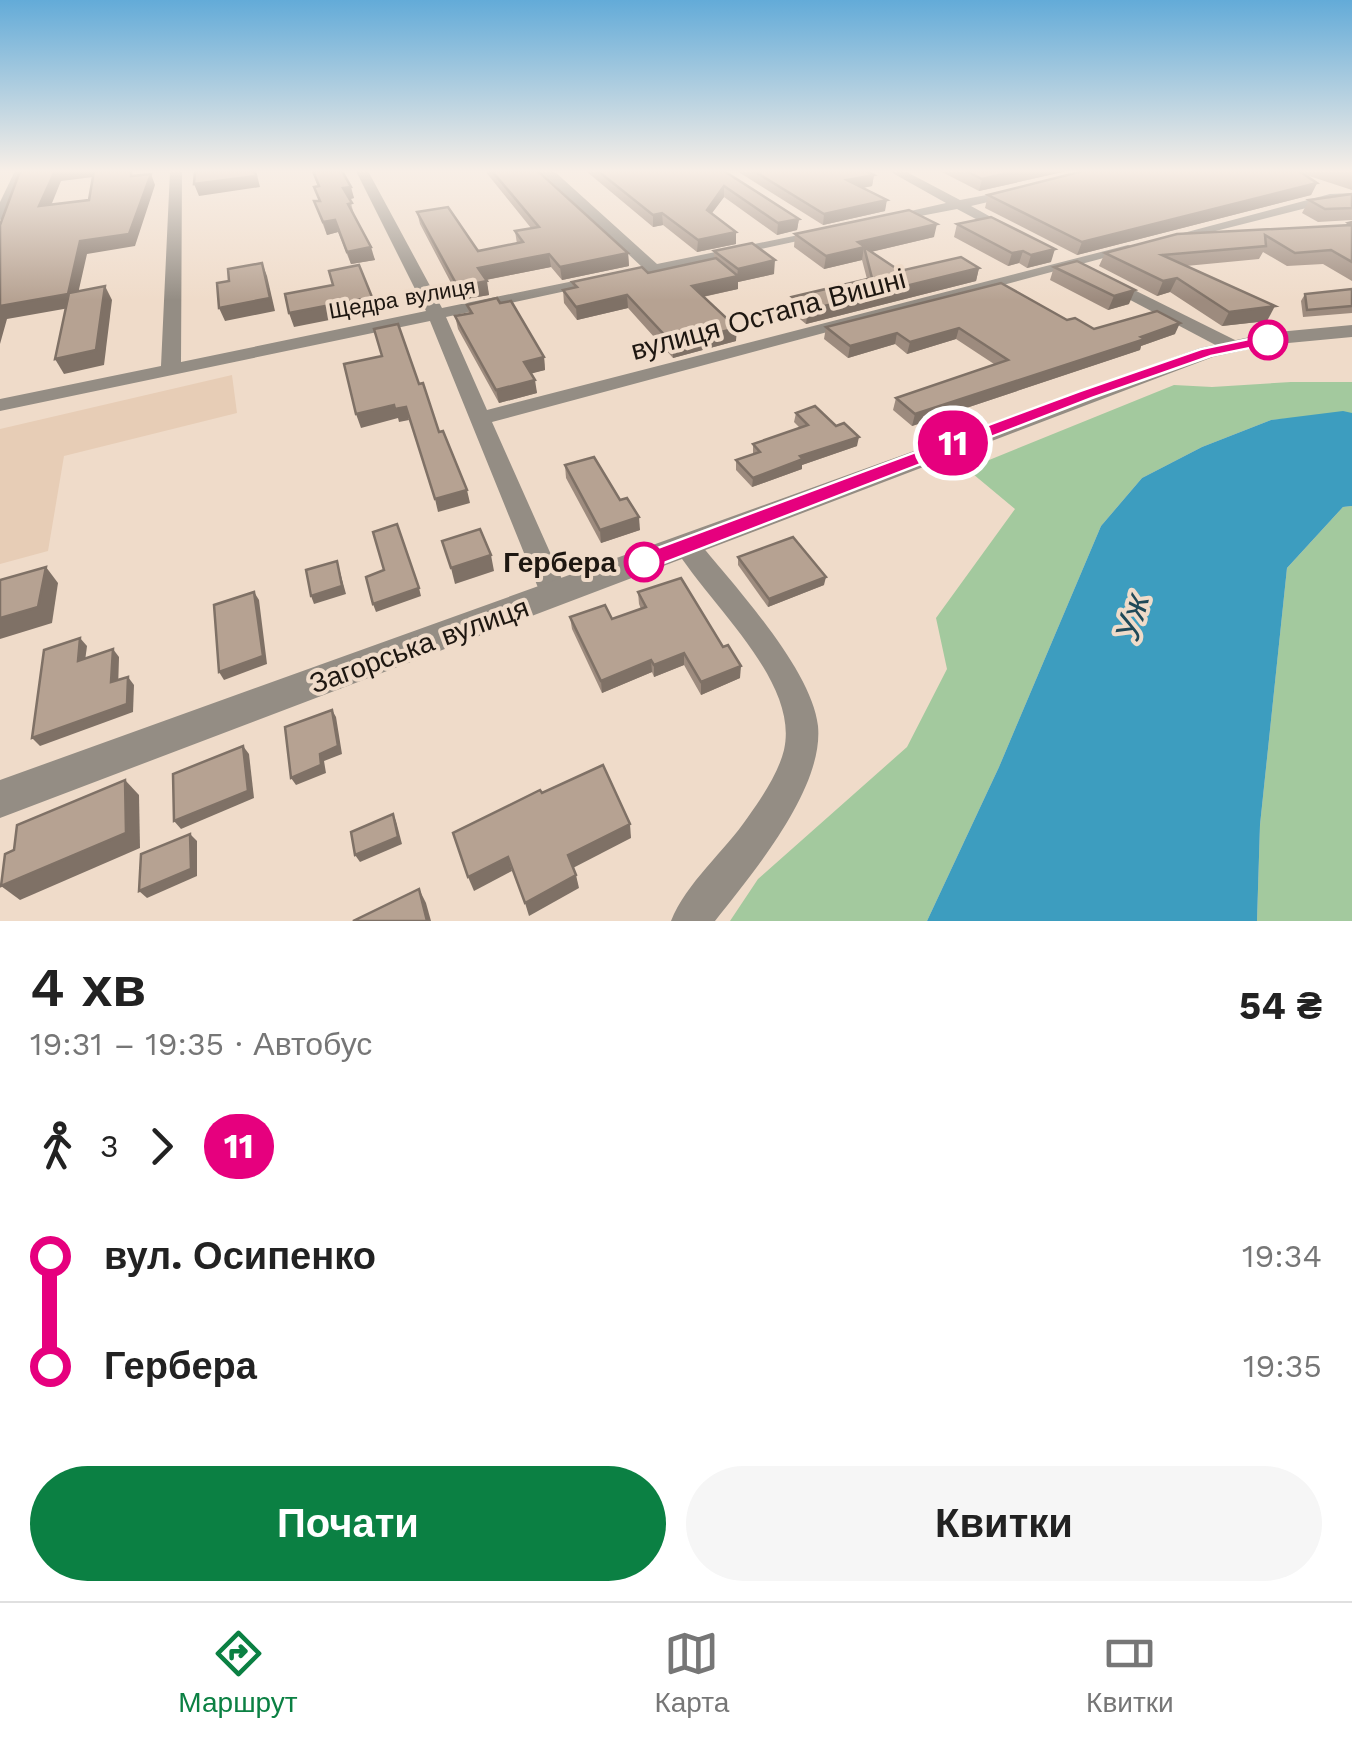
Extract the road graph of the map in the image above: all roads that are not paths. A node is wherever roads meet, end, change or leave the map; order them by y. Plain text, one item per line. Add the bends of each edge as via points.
1 (175, 214) edge
2 (384, 214) edge
3 (593, 214) edge
4 (916, 214) edge
5 (976, 214) edge
6 (1267, 214) edge
7 (874, 223) edge
8 (804, 224) dead end
9 (1019, 236) edge
10 (1179, 236) junction
11 (1246, 238) edge
12 (1062, 258) junction
13 (655, 270) junction
14 (436, 314) junction
15 (1352, 331) edge
16 (1232, 346) junction
17 (171, 368) junction
18 (0, 405) edge
19 (479, 419) junction
20 (687, 546) junction
21 (555, 595) junction
22 (0, 799) edge
23 (690, 921) edge

1 - 17 street
2 - 14 street
3 - 13 street
4 - 7 street
5 - 9 street
6 - 10 street, вулиця Остапа Вишні
8 - 13 street, Щедра вулиця via 830,232
10 - 11 street
10 - 12 street, вулиця Остапа Вишні
12 - 16 street
12 - 19 street, вулиця Остапа Вишні
13 - 14 street, Щедра вулиця
14 - 17 street, Щедра вулиця
14 - 19 street
15 - 16 street, Загорська вулиця
16 - 20 street, Загорська вулиця
17 - 18 street, Щедра вулиця
19 - 21 street
20 - 21 street, Загорська вулиця
20 - 23 street via 794,696 803,730 802,750 752,844
21 - 22 street, Загорська вулиця

